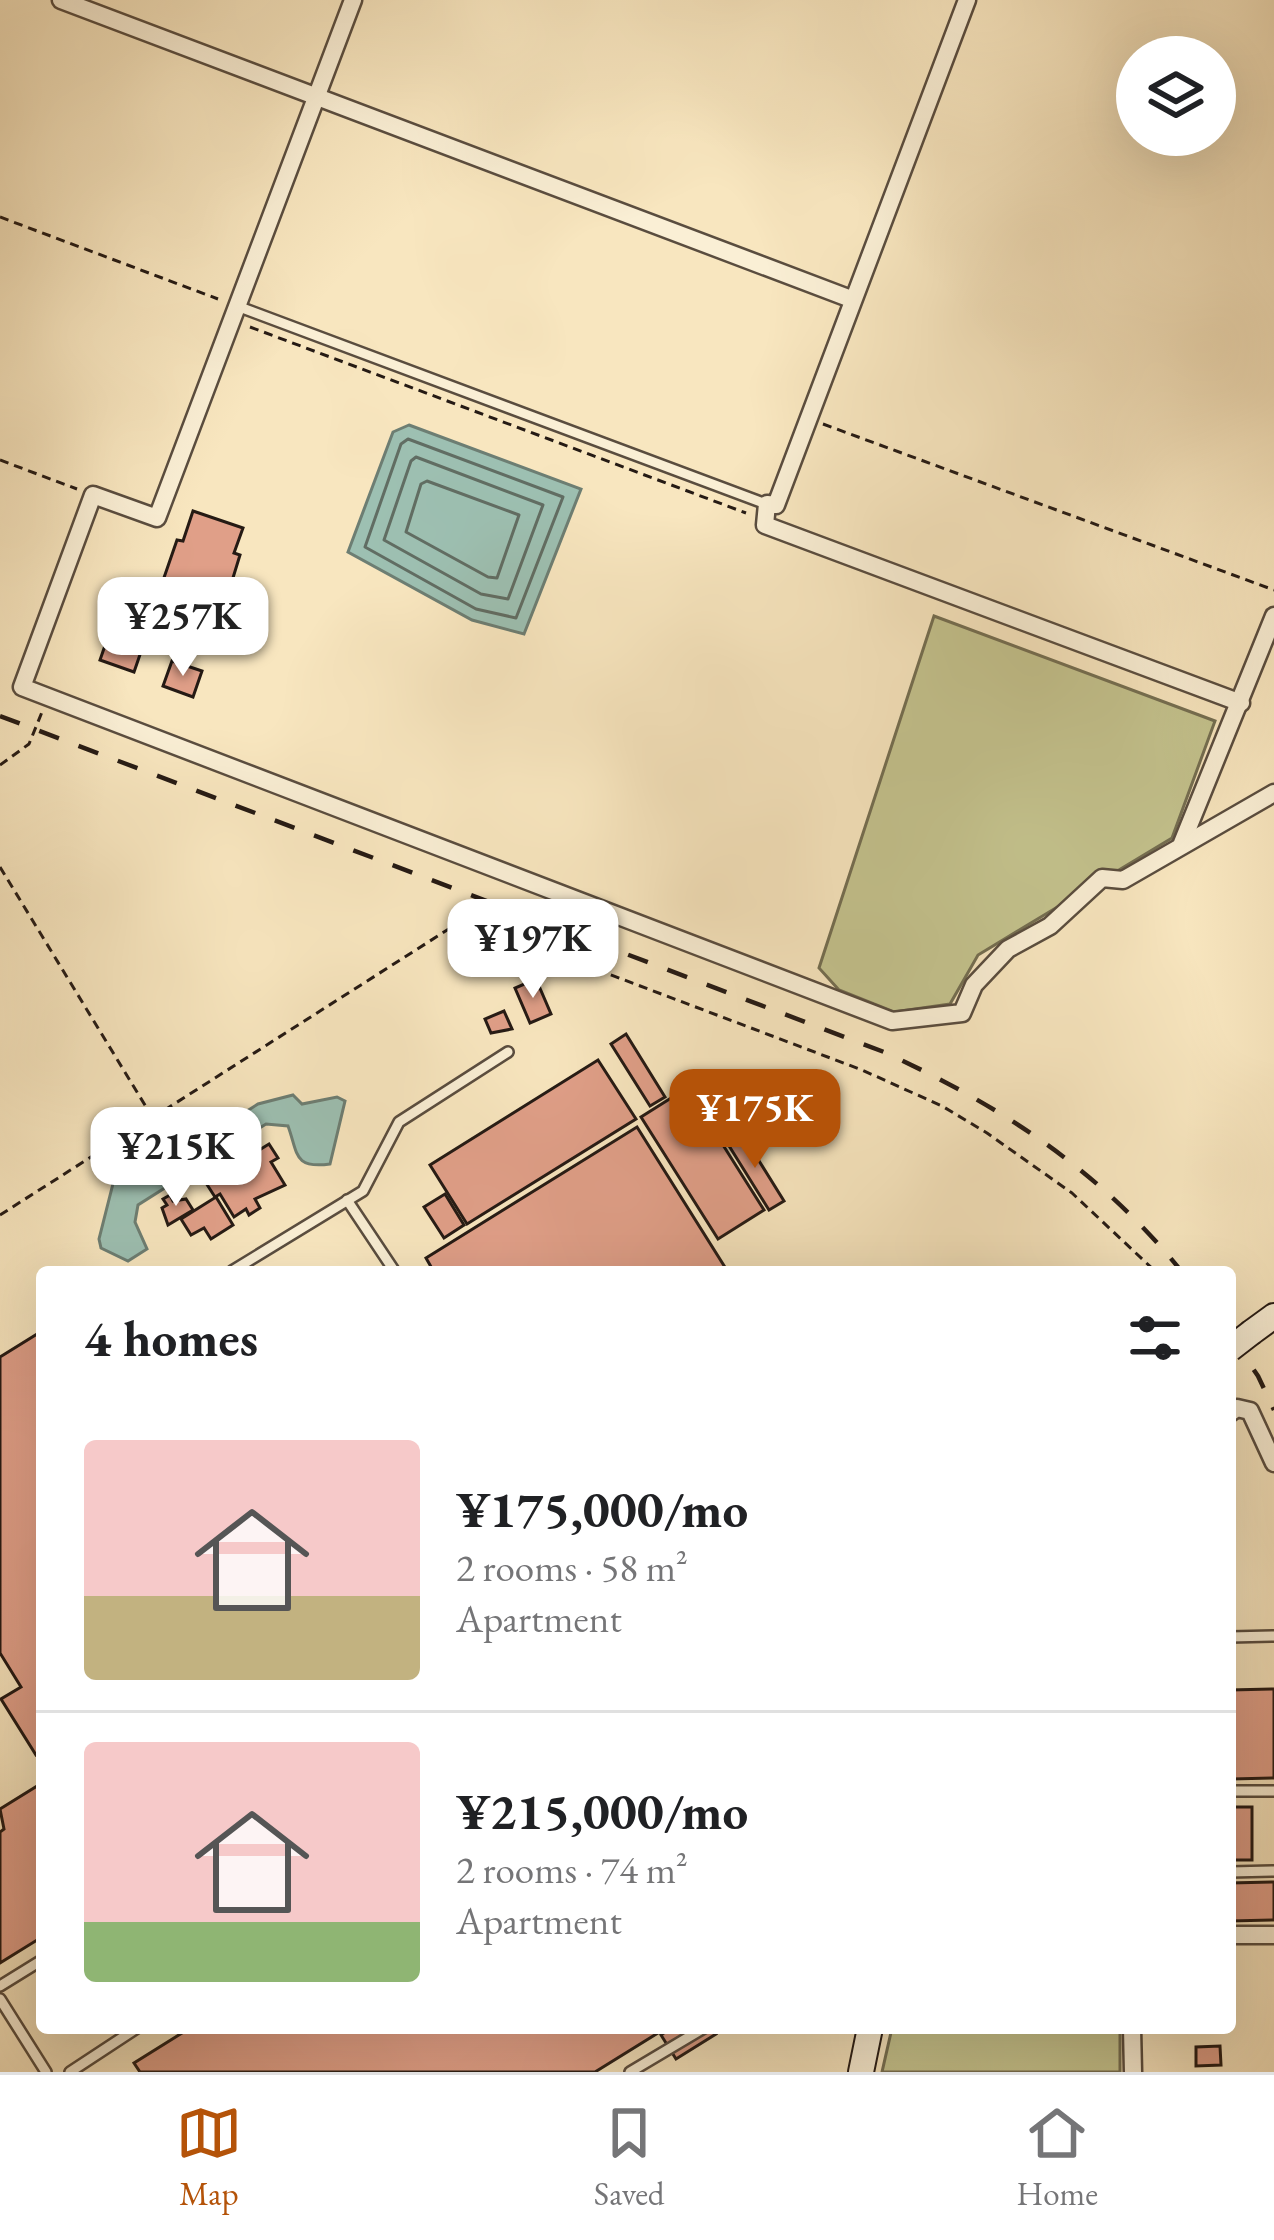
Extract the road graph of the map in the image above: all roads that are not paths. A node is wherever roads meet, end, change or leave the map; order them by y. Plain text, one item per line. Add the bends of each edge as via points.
1 (61, 0) edge
2 (352, 0) edge
3 (967, 0) edge
4 (316, 96) junction
5 (851, 299) junction
6 (234, 313) junction
7 (766, 512) junction
8 (1274, 616) edge
9 (1241, 703) junction
10 (1274, 793) edge
11 (1181, 844) junction
12 (508, 1052) dead end
13 (346, 1200) junction
14 (240, 1266) edge
15 (390, 1266) edge
16 (1274, 1316) edge
17 (1236, 1344) edge
18 (1236, 1409) edge
19 (1274, 1463) edge
20 (1236, 1636) edge
21 (1274, 1636) edge
22 (1274, 1790) edge
23 (1236, 1791) edge
24 (1274, 1871) edge
25 (1236, 1872) edge
26 (1236, 1935) edge
27 (1274, 1935) edge
28 (36, 1964) edge
29 (0, 1987) edge
30 (0, 1999) edge
31 (128, 2034) edge
32 (694, 2034) edge
33 (869, 2034) edge
34 (1132, 2034) edge
35 (46, 2072) edge
36 (70, 2072) edge
37 (630, 2072) edge
38 (861, 2072) edge
39 (1133, 2072) edge

1 - 4 street
2 - 4 street
3 - 5 street
4 - 5 street
4 - 6 street
5 - 7 street via 776,506
6 - 7 lane
6 - 11 street via 157,518 93,495 22,687 892,1021 962,1013 974,985 1007,949 1050,926 1102,878 1123,880
7 - 9 street via 765,525
8 - 9 street
9 - 11 street
10 - 11 street
12 - 13 lane via 399,1122 363,1190
13 - 14 lane
13 - 15 lane
16 - 17 street, bridge
18 - 19 street via 1250,1412
20 - 21 lane
22 - 23 lane
24 - 25 lane
26 - 27 street
28 - 29 lane
30 - 35 lane
31 - 36 lane
32 - 37 lane
33 - 38 street
34 - 39 street

